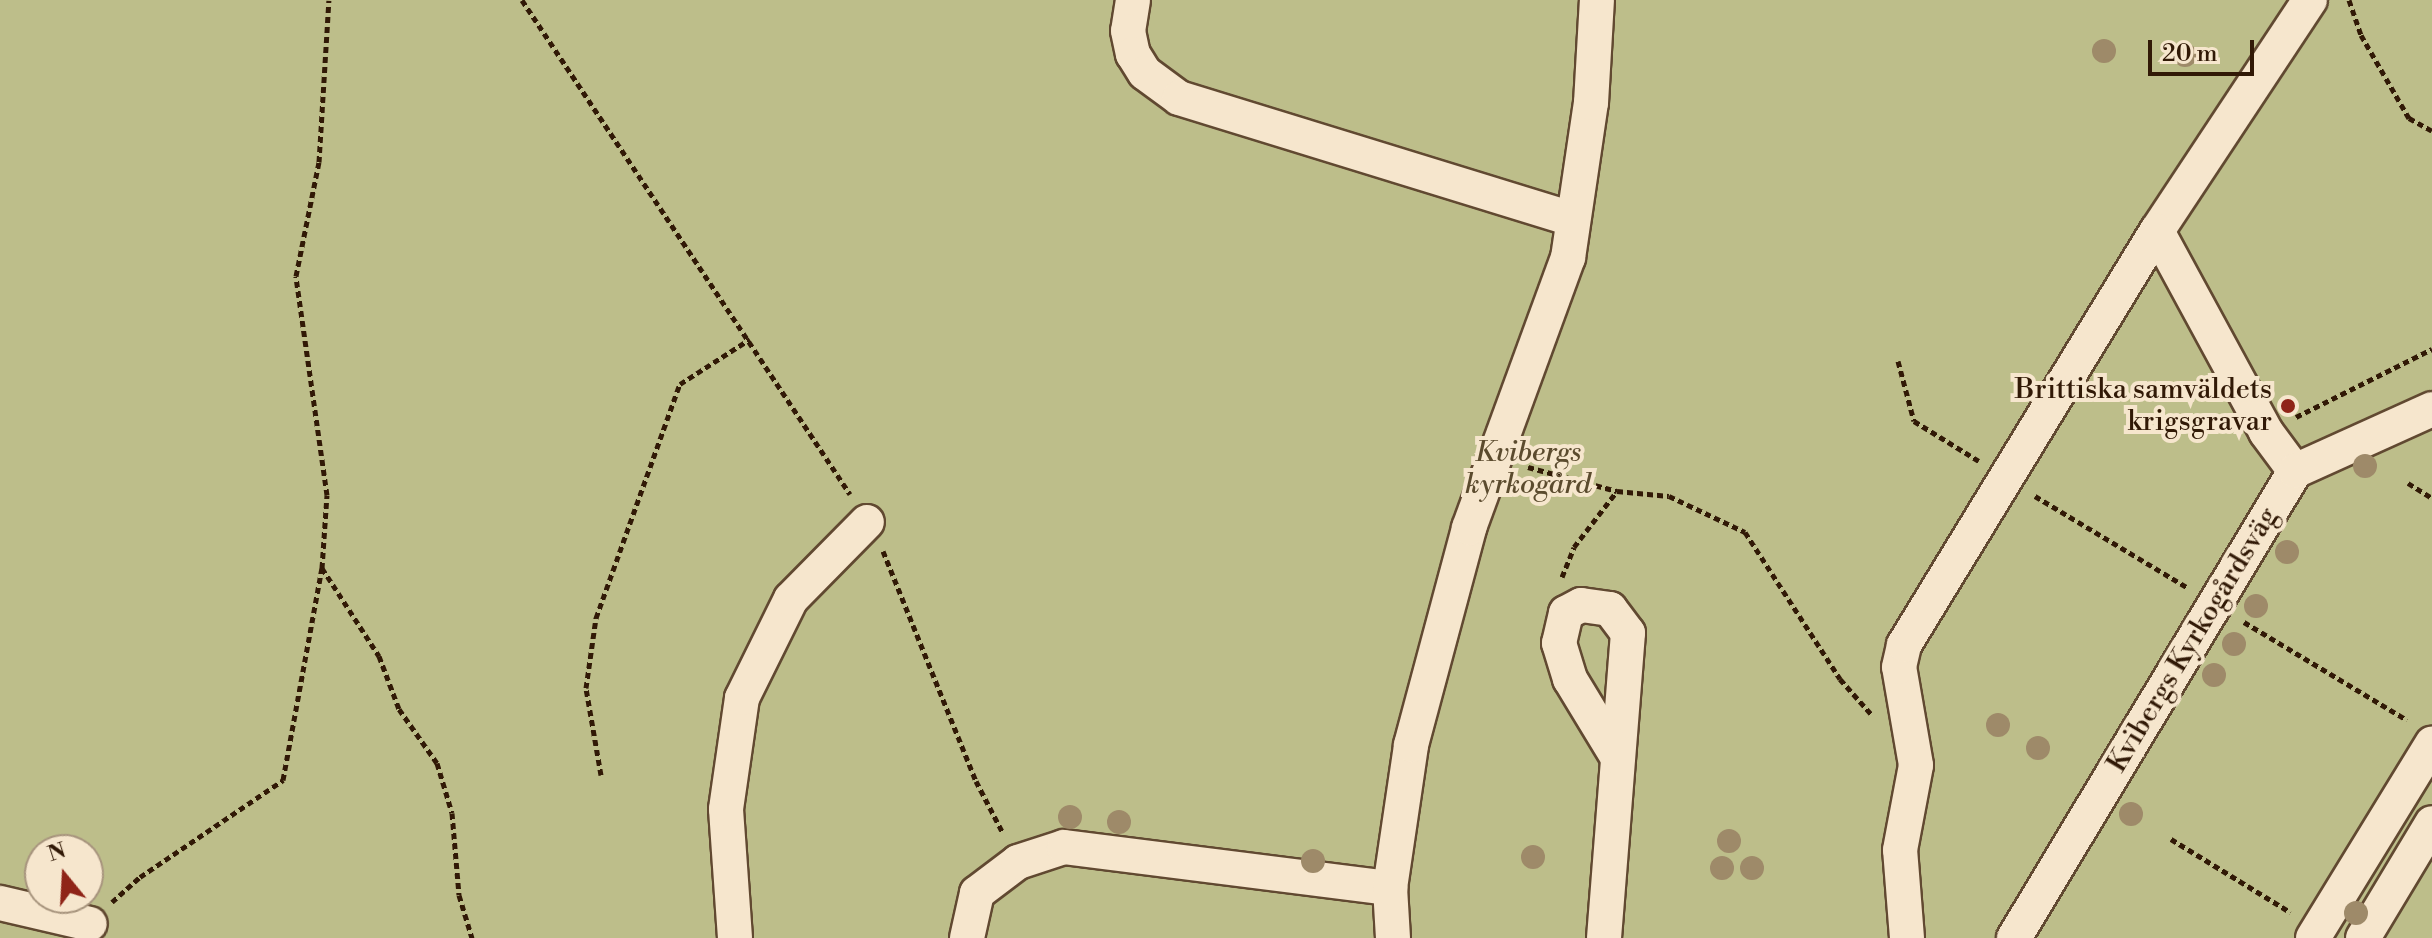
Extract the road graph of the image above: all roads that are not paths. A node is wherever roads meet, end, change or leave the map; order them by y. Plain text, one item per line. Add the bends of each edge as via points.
1 (1133, 0) edge
2 (1597, 0) edge
3 (2310, 0) edge
4 (1573, 219) junction
5 (2157, 231) junction
6 (2432, 409) edge
7 (2295, 471) junction
8 (867, 522) road end
9 (2425, 735) edge
10 (1618, 758) junction
11 (2432, 823) edge
12 (1390, 888) junction
13 (0, 903) edge
14 (90, 924) road end
15 (2315, 934) edge
16 (735, 938) edge
17 (967, 938) edge
18 (1393, 938) edge
19 (1604, 938) edge
20 (1907, 938) edge
21 (2014, 938) edge
22 (2363, 938) edge

1 - 4 lane via 1128,31 1133,54 1145,73 1179,98
2 - 4 lane via 1593,88
3 - 5 lane
4 - 12 lane via 1568,258 1469,528 1411,745
5 - 7 lane via 2266,432
5 - 20 lane via 1904,645 1899,667 1916,765 1900,850
6 - 7 lane
7 - 21 lane, Kvibergs Kyrkogårdsväg
8 - 16 lane via 791,599 742,698 726,809
9 - 15 lane
10 - 10 lane via 1570,679 1559,643 1566,613 1581,605 1610,609 1628,633
10 - 19 lane
11 - 22 lane
12 - 17 lane via 1064,847 1018,862 977,893
12 - 18 lane
13 - 14 lane

